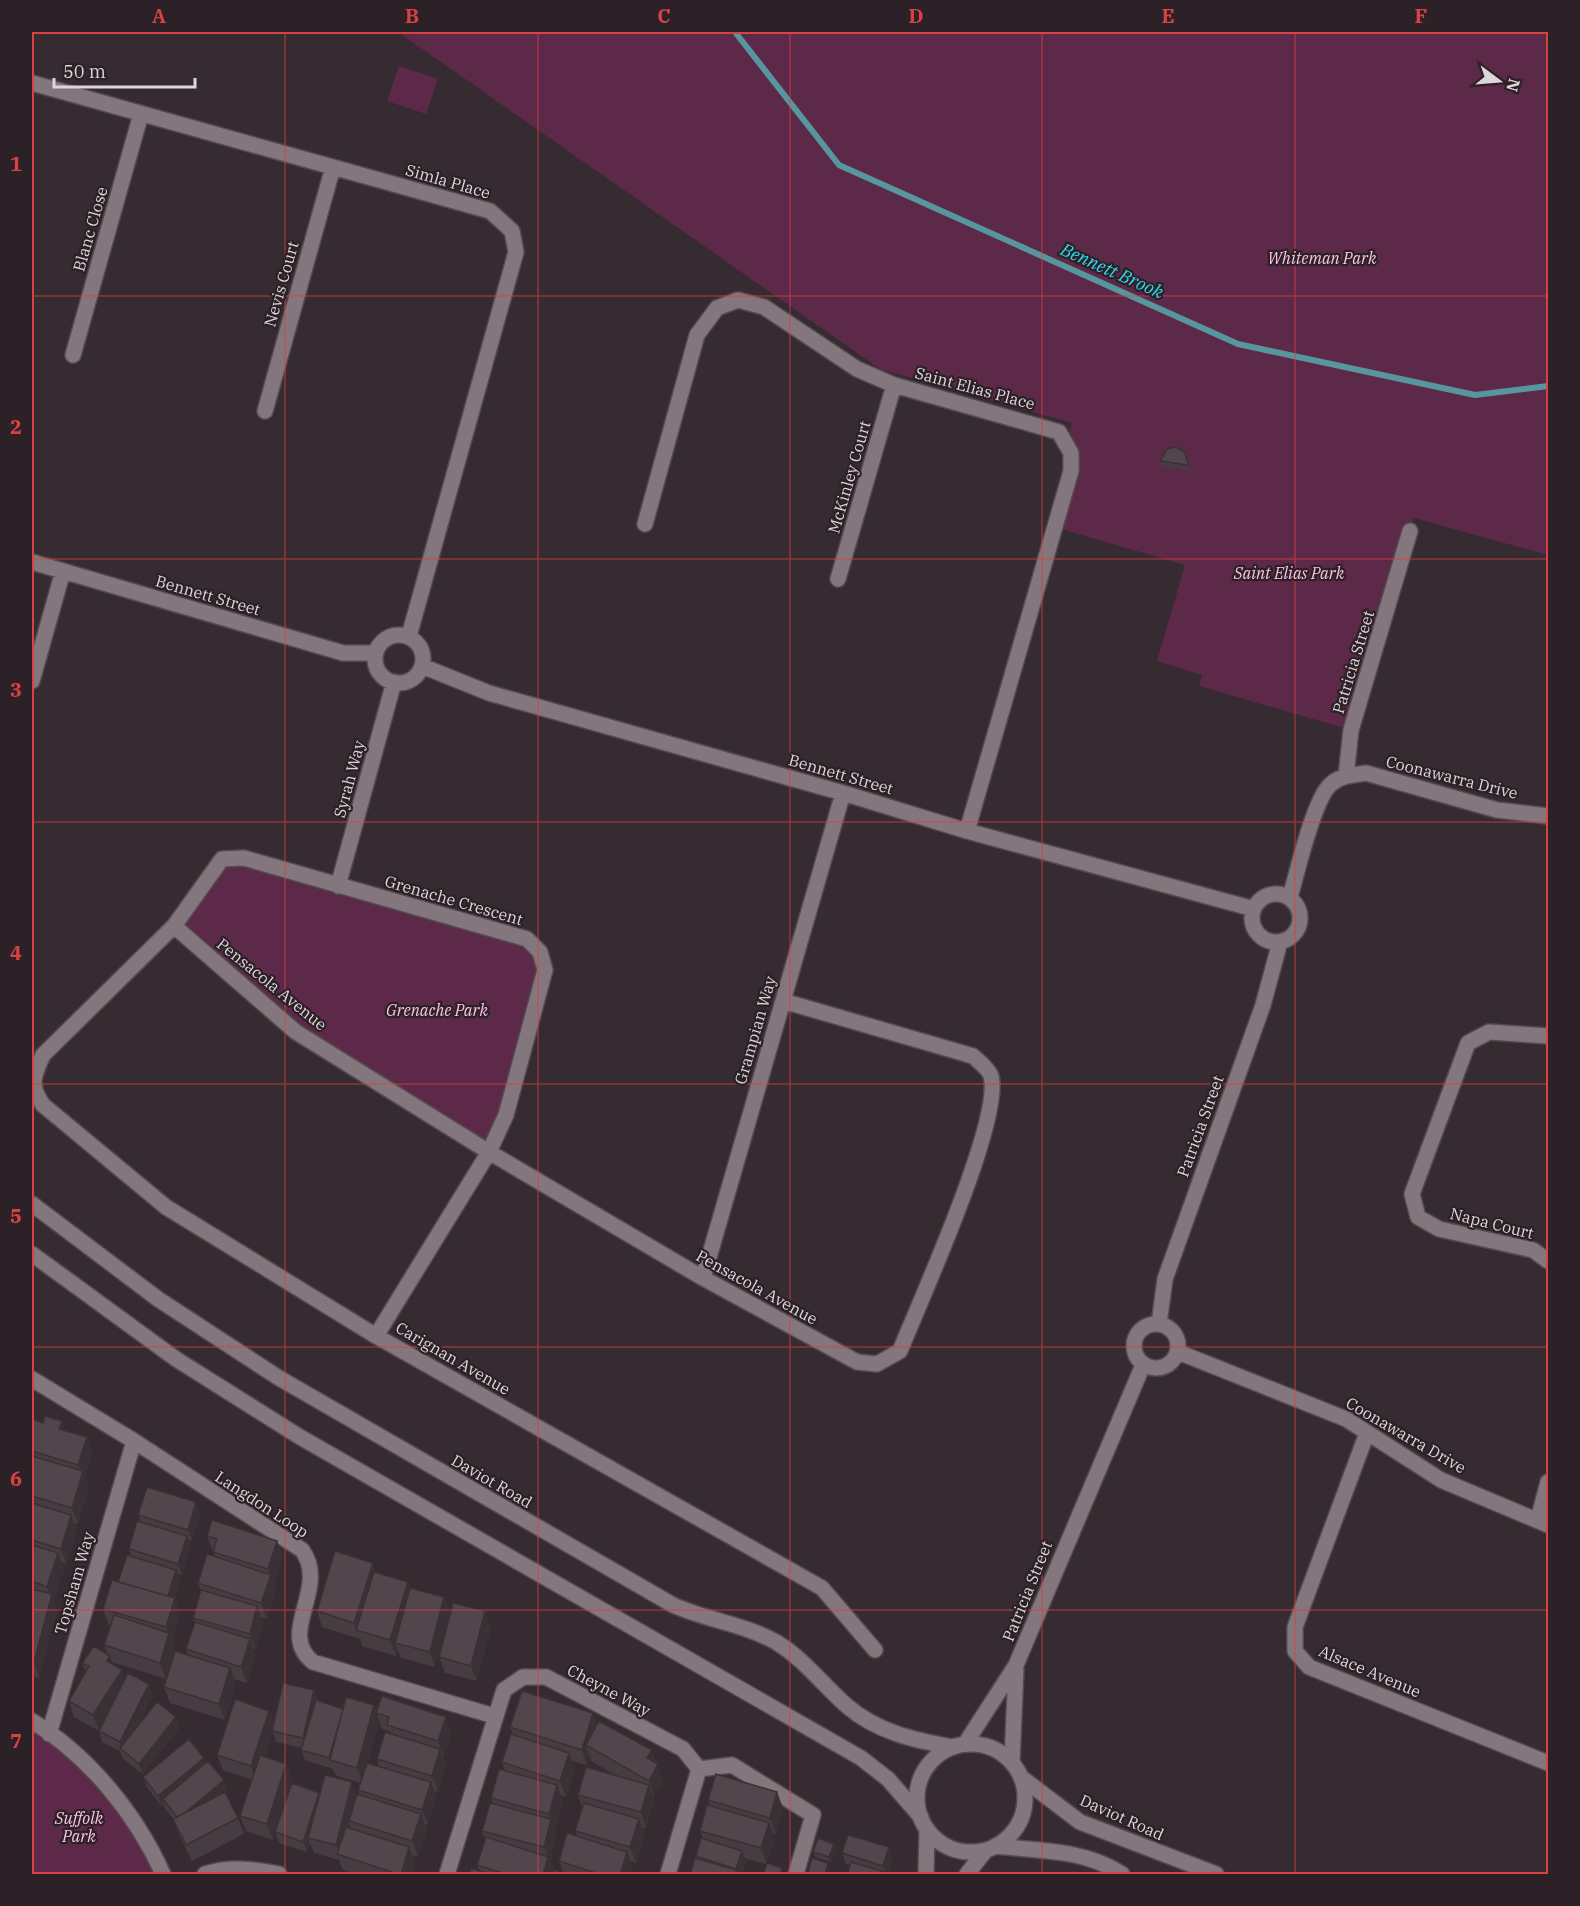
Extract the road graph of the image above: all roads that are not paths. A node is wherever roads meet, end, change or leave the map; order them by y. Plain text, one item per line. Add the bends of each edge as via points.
1 (32, 83) edge
2 (141, 114) junction
3 (333, 167) junction
4 (73, 355) dead end
5 (894, 384) junction
6 (265, 411) dead end
7 (645, 524) dead end
8 (1410, 531) dead end
9 (32, 562) edge
10 (63, 572) junction
11 (838, 579) dead end
12 (409, 636) junction
13 (376, 653) junction
14 (422, 666) junction
15 (32, 681) edge
16 (394, 682) junction
17 (1346, 776) junction
18 (843, 793) junction
19 (1548, 816) edge
20 (967, 831) junction
21 (338, 886) junction
22 (1290, 897) junction
23 (1254, 909) junction
24 (174, 926) junction
25 (1280, 942) junction
26 (783, 1001) junction
27 (1548, 1036) edge
28 (33, 1076) joint
29 (489, 1152) junction
30 (32, 1204) edge
31 (32, 1254) edge
32 (1548, 1261) edge
33 (703, 1278) junction
34 (1159, 1324) junction
35 (376, 1336) junction
36 (1178, 1352) junction
37 (1143, 1365) junction
38 (32, 1379) edge
39 (1367, 1433) junction
40 (134, 1442) junction
41 (1548, 1482) edge
42 (1543, 1523) edge
43 (875, 1650) dead end
44 (1016, 1665) junction
45 (494, 1716) junction
46 (32, 1721) edge
47 (49, 1734) junction
48 (958, 1745) junction
49 (1012, 1762) junction
50 (1548, 1763) edge
51 (699, 1769) junction
52 (1022, 1778) junction
53 (924, 1823) junction
54 (991, 1848) junction
55 (163, 1875) edge
56 (205, 1875) edge
57 (279, 1875) edge
58 (447, 1875) edge
59 (668, 1875) edge
60 (796, 1875) edge
61 (926, 1875) edge
62 (967, 1875) edge
63 (1122, 1875) edge
64 (1216, 1875) edge

1 - 2 street, Simla Place
2 - 3 street, Simla Place
2 - 4 street, Blanc Close
3 - 6 street, Nevis Court
3 - 12 street, Simla Place via 490,211 512,231 516,252
5 - 7 street, Saint Elias Place via 857,369 764,307 738,300 717,308 697,335
5 - 11 street, McKinley Court
5 - 20 street, Saint Elias Place via 1048,427 1067,442 1072,461
8 - 17 street, Patricia Street via 1351,730
9 - 10 street, Bennett Street
10 - 13 street, Bennett Street via 344,653
10 - 15 street
12 - 13 street via 385,639
12 - 14 street via 421,649
13 - 16 street via 379,672
14 - 16 street via 411,680
14 - 18 street, Bennett Street via 489,693
16 - 21 street, Syrah Way
17 - 19 street, Coonawarra Drive via 1366,773 1497,810
17 - 22 street via 1330,784 1318,805
18 - 20 street, Bennett Street
18 - 26 street, Grampian Way
20 - 23 street, Bennett Street
21 - 24 street, Grenache Crescent via 244,858 222,859
21 - 29 street, Grenache Crescent via 527,939 540,952 545,970 506,1115
22 - 23 street via 1265,896
22 - 25 street via 1300,910 1299,927
23 - 25 street via 1257,933 1264,939
24 - 28 street, Grenache Crescent via 42,1055
24 - 29 street, Pensacola Avenue via 296,1032
25 - 34 street, Patricia Street via 1263,1005 1165,1279
26 - 33 street, Grampian Way
26 - 33 street, Pensacola Avenue via 973,1056 991,1073 994,1097 971,1175 900,1351 877,1364 857,1362
27 - 32 street, Napa Court via 1489,1032 1468,1043 1412,1194 1418,1216 1439,1228 1533,1250
28 - 35 street, Carignan Avenue via 34,1093 43,1106 166,1207
29 - 33 street, Pensacola Avenue
29 - 35 street, Grenache Crescent
30 - 48 street, Daviot Road via 158,1299 320,1403 673,1605 775,1642 806,1665 847,1706 876,1725 910,1739
31 - 53 street via 176,1359 300,1437 861,1758 888,1779
34 - 36 street via 1174,1333
34 - 37 street via 1137,1334 1134,1351
35 - 43 street, Carignan Avenue via 822,1588
36 - 37 street via 1168,1365
36 - 39 street, Coonawarra Drive via 1346,1419
37 - 44 street, Patricia Street
38 - 40 street, Langdon Loop
39 - 42 street, Coonawarra Drive via 1441,1480
39 - 50 street, Alsace Avenue via 1295,1627 1296,1651 1309,1667
40 - 45 street, Langdon Loop via 302,1550 312,1575 298,1635 300,1648 313,1662
40 - 47 street, Topsham Way
41 - 42 street
44 - 48 street, Patricia Street
44 - 49 street, Patricia Street
45 - 51 street, Cheyne Way via 504,1690 523,1677 546,1677 684,1749
45 - 58 street, Cheyne Way
46 - 47 street
47 - 55 street via 110,1790 134,1822
48 - 49 street via 991,1747
48 - 53 street via 933,1759 921,1779 918,1792
49 - 52 street
51 - 59 street
51 - 60 street via 732,1765 813,1815
52 - 54 street via 1022,1818 1016,1829
52 - 64 street, Daviot Road via 1080,1822
53 - 54 street via 949,1847 967,1852
53 - 61 street
54 - 62 street
54 - 63 street via 1070,1852 1106,1864
56 - 57 street via 221,1869

